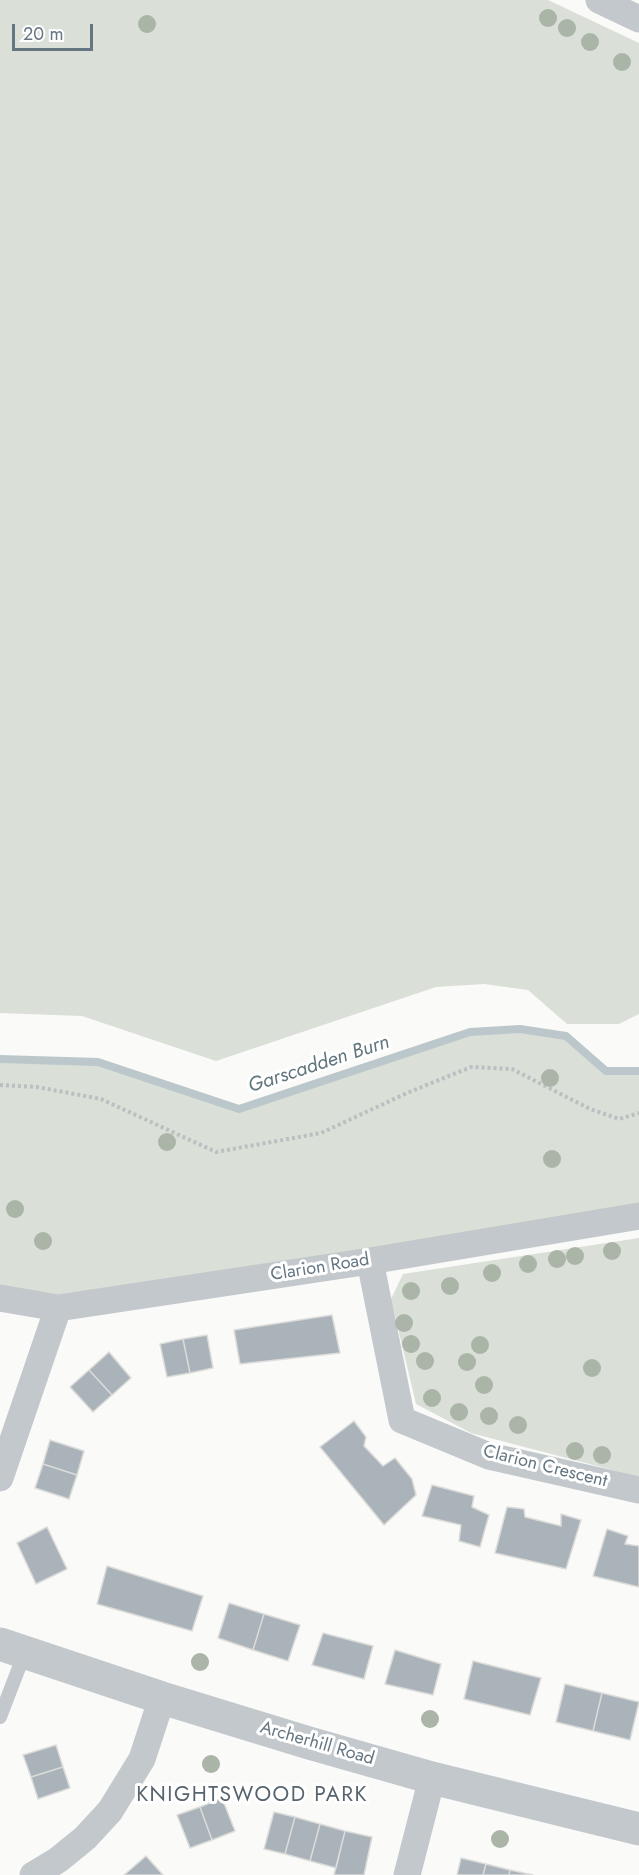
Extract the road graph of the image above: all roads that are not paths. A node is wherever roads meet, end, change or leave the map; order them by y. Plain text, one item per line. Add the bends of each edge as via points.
1 (599, 0) edge
2 (639, 18) edge
3 (639, 1216) edge
4 (370, 1261) junction
5 (0, 1298) edge
6 (58, 1308) junction
7 (0, 1478) edge
8 (639, 1490) edge
9 (12, 1648) edge
10 (162, 1698) junction
11 (0, 1717) edge
12 (432, 1778) junction
13 (639, 1829) edge
14 (33, 1875) edge
15 (407, 1875) edge

1 - 2 street
3 - 4 street, Clarion Road
4 - 6 street, Clarion Road
4 - 8 street, Clarion Crescent via 402,1420 489,1456
5 - 6 street, Clarion Road
6 - 7 street
9 - 10 street, Archerhill Road
9 - 11 lane
10 - 12 street, Archerhill Road
10 - 14 street via 142,1760 110,1811 85,1838
12 - 13 street, Archerhill Road
12 - 15 street

